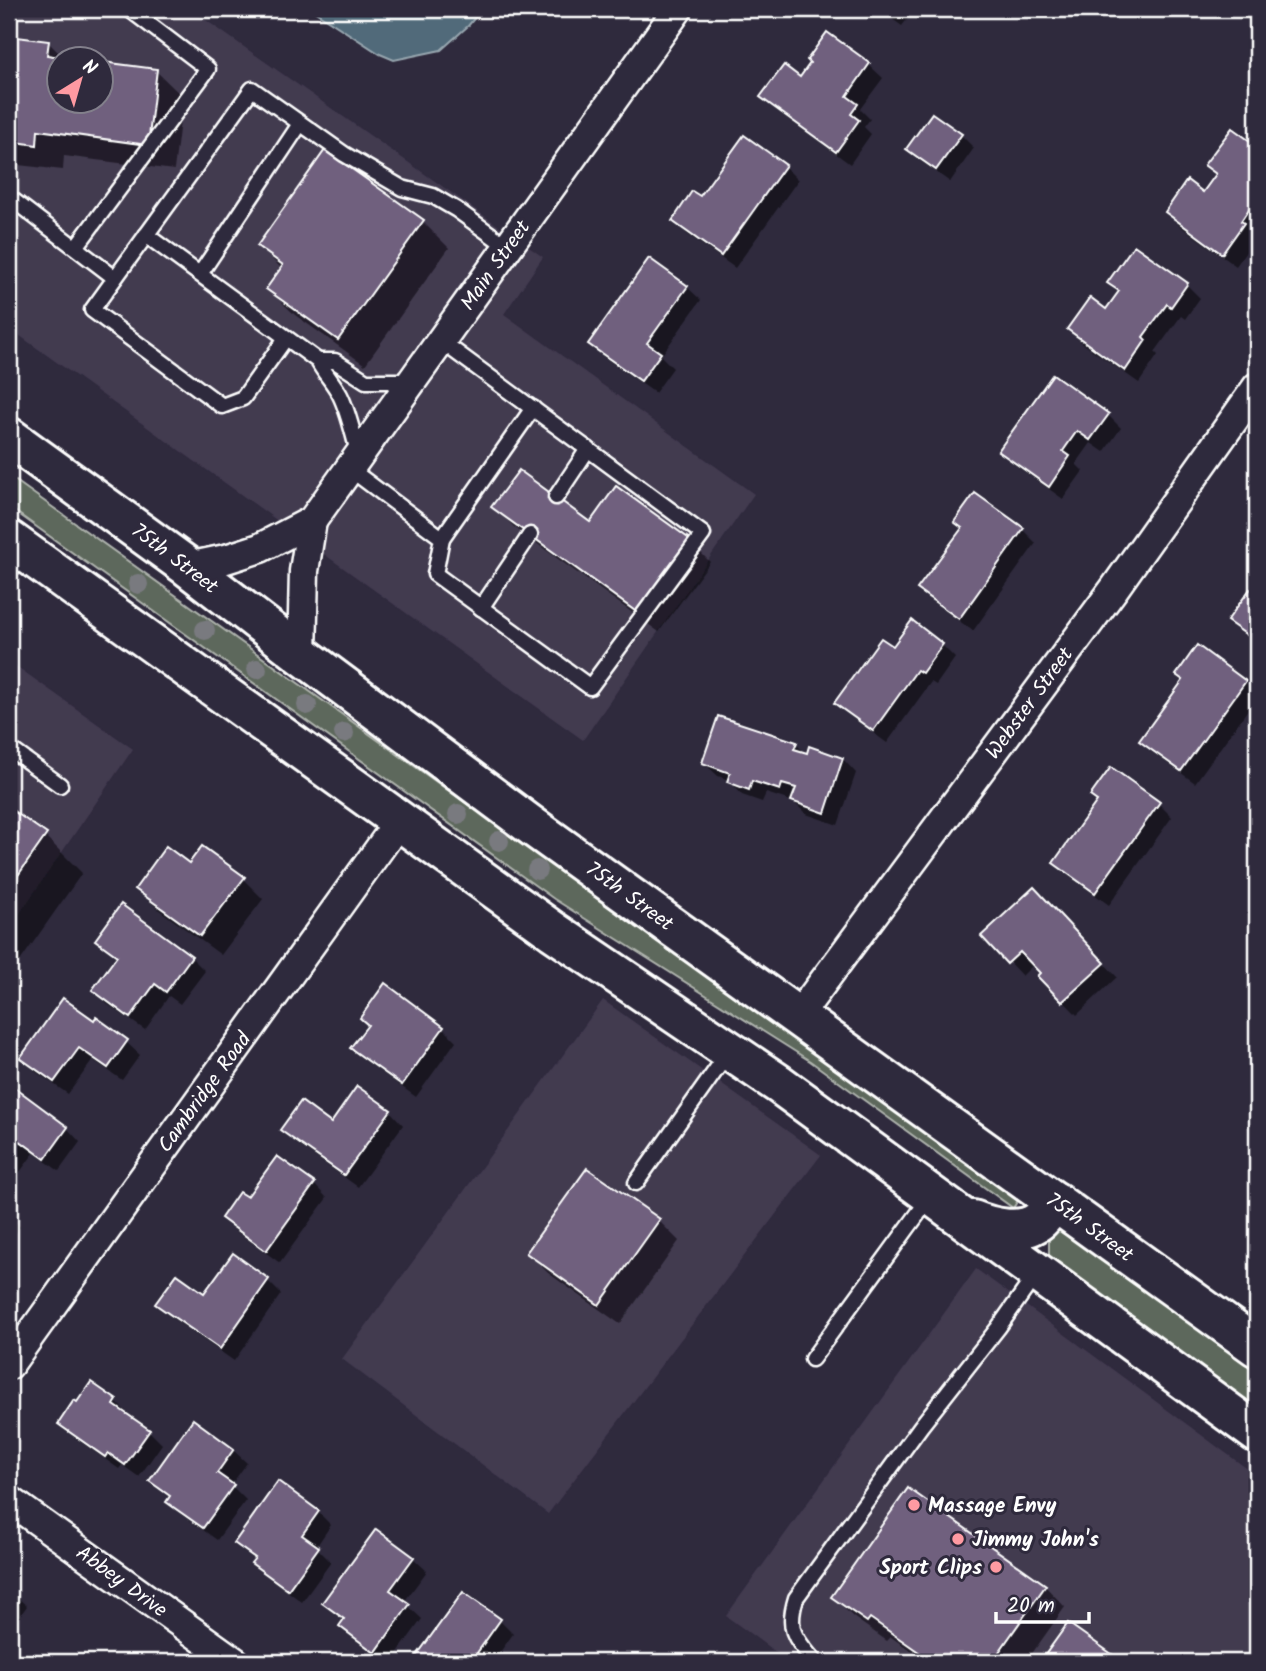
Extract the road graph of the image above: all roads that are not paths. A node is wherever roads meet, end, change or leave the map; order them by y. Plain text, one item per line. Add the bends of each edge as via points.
1 (129, 9) edge
2 (678, 9) edge
3 (300, 124) junction
4 (11, 204) edge
5 (146, 235) junction
6 (76, 247) junction
7 (508, 247) junction
8 (200, 274) junction
9 (115, 278) junction
10 (286, 338) junction
11 (441, 341) junction
12 (318, 361) junction
13 (412, 381) junction
14 (1257, 387) edge
15 (533, 408) junction
16 (9, 436) edge
17 (588, 449) junction
18 (354, 463) junction
19 (555, 497) dead end
20 (312, 522) junction
21 (530, 535) dead end
22 (442, 538) junction
23 (13, 553) edge
24 (188, 567) junction
25 (481, 608) junction
26 (302, 655) junction
27 (9, 747) edge
28 (60, 785) dead end
29 (400, 820) junction
30 (798, 1016) junction
31 (729, 1051) junction
32 (636, 1183) dead end
33 (1056, 1202) junction
34 (945, 1204) junction
35 (1038, 1271) junction
36 (1257, 1347) edge
37 (812, 1359) dead end
38 (9, 1365) edge
39 (1257, 1433) edge
40 (9, 1500) edge
41 (234, 1662) edge
42 (815, 1662) edge

1 - 6 lane via 208,69
2 - 7 street, Main Street
3 - 5 lane via 252,89
3 - 7 lane via 389,182 433,196 457,210
3 - 8 lane
4 - 6 lane
5 - 8 lane
5 - 9 lane
6 - 9 lane
7 - 11 street, Main Street
8 - 10 lane
9 - 10 lane via 92,310 222,406 243,398
10 - 12 lane
11 - 13 street, Main Street
11 - 15 lane
12 - 13 lane via 335,361 366,381
12 - 18 lane via 346,409
13 - 18 street, Main Street
14 - 30 street, Webster Street via 1114,589
15 - 17 lane
15 - 22 lane
16 - 24 main road, 75th Street
17 - 19 lane
17 - 25 lane via 703,534 590,687
18 - 20 street, Main Street
18 - 22 lane
20 - 24 street, Main Street via 260,548
20 - 26 street, Main Street via 303,582
21 - 25 lane
22 - 25 lane via 435,575
23 - 29 main road
24 - 26 main road, 75th Street
26 - 30 main road, 75th Street
27 - 28 lane
29 - 31 main road
29 - 38 street, Cambridge Road
30 - 33 main road, 75th Street
31 - 32 lane
31 - 34 main road
33 - 34 main road via 1038,1222 1018,1229 987,1226
33 - 36 main road, 75th Street
34 - 35 main road
34 - 37 lane
35 - 39 main road
35 - 42 lane via 796,1598 789,1618 797,1640
40 - 41 street, Abbey Drive

